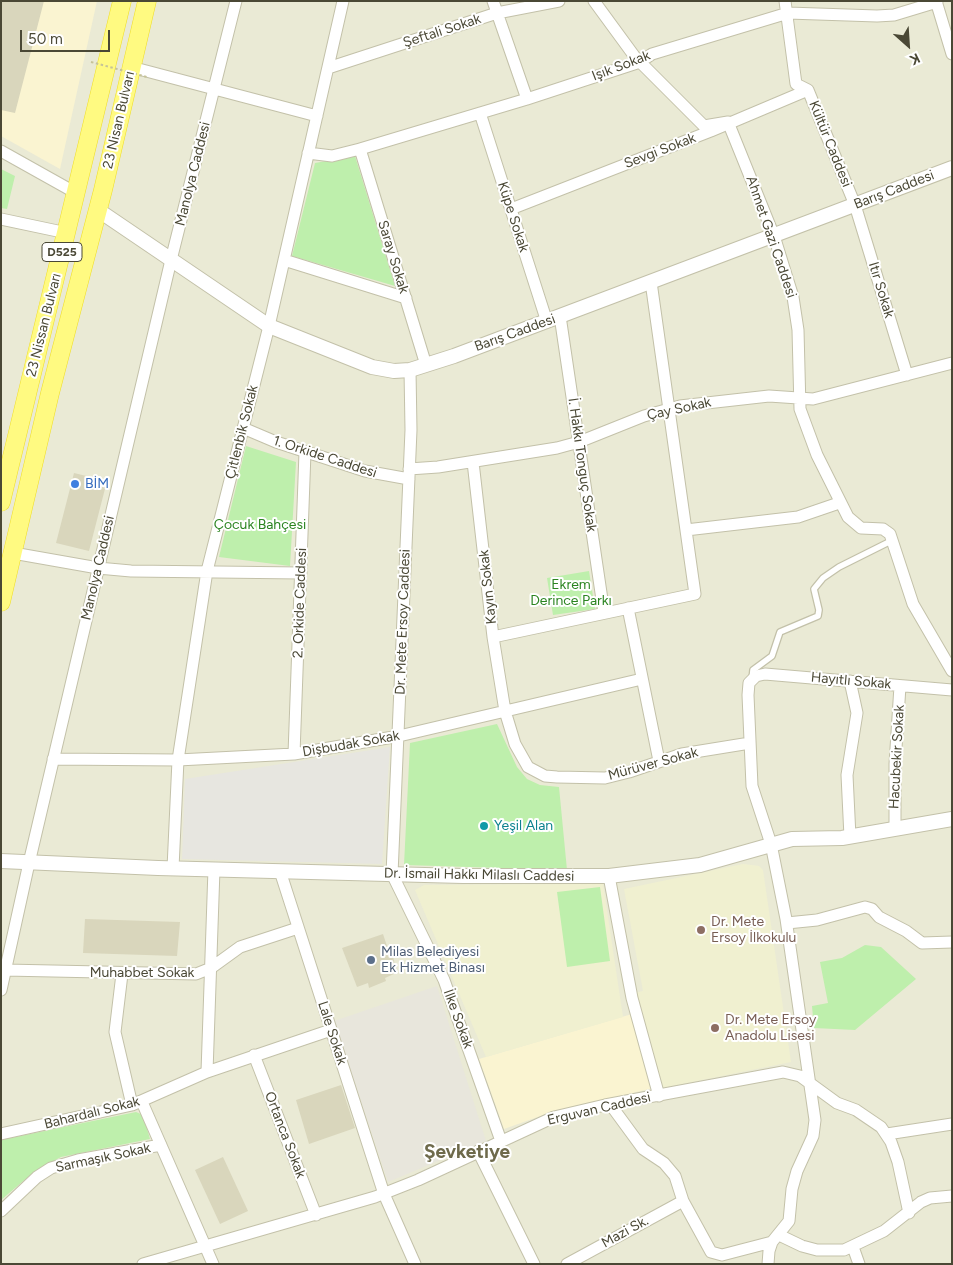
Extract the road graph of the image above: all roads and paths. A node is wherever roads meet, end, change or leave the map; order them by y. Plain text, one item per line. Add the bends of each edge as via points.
1 (122, 1) edge
2 (147, 1) edge
3 (236, 1) edge
4 (343, 1) edge
5 (493, 1) edge
6 (558, 1) edge
7 (594, 1) edge
8 (785, 1) edge
9 (936, 2) edge
10 (497, 13) junction
11 (788, 13) junction
12 (952, 54) edge
13 (91, 62) dead end
14 (640, 62) junction
15 (131, 67) junction
16 (328, 68) junction
17 (147, 77) dead end
18 (214, 89) junction
19 (808, 90) junction
20 (527, 99) junction
21 (480, 112) junction
22 (317, 116) junction
23 (728, 122) junction
24 (360, 148) junction
25 (1, 151) edge
26 (308, 153) junction
27 (952, 168) edge
28 (76, 193) junction
29 (855, 205) junction
30 (511, 209) junction
31 (98, 210) junction
32 (1, 219) edge
33 (67, 233) junction
34 (774, 236) junction
35 (171, 260) junction
36 (284, 260) junction
37 (651, 282) junction
38 (406, 298) junction
39 (560, 316) junction
40 (547, 322) junction
41 (269, 326) junction
42 (952, 363) edge
43 (426, 365) junction
44 (410, 370) junction
45 (906, 375) junction
46 (799, 399) junction
47 (669, 408) junction
48 (243, 428) junction
49 (579, 442) junction
50 (305, 452) junction
51 (474, 462) junction
52 (409, 474) junction
53 (1, 502) edge
54 (839, 503) junction
55 (686, 530) junction
56 (893, 540) junction
57 (13, 553) junction
58 (98, 568) junction
59 (207, 570) junction
60 (301, 573) junction
61 (1, 602) edge
62 (628, 608) junction
63 (604, 613) junction
64 (493, 637) junction
65 (952, 671) edge
66 (642, 679) junction
67 (752, 680) junction
68 (850, 681) junction
69 (900, 686) junction
70 (952, 690) edge
71 (505, 711) junction
72 (399, 736) junction
73 (750, 742) junction
74 (294, 754) junction
75 (53, 759) junction
76 (178, 760) junction
77 (659, 761) junction
78 (952, 819) edge
79 (895, 829) junction
80 (850, 837) junction
81 (771, 844) junction
82 (1, 861) edge
83 (29, 863) junction
84 (173, 868) junction
85 (214, 870) junction
86 (280, 871) junction
87 (392, 874) junction
88 (609, 876) junction
89 (786, 923) junction
90 (298, 928) junction
91 (952, 942) edge
92 (211, 968) junction
93 (5, 970) junction
94 (122, 974) junction
95 (1, 990) edge
96 (331, 1030) junction
97 (254, 1055) junction
98 (207, 1072) junction
99 (811, 1083) junction
100 (659, 1096) junction
101 (137, 1103) junction
102 (610, 1104) junction
103 (952, 1124) edge
104 (1, 1134) edge
105 (887, 1134) junction
106 (501, 1141) junction
107 (161, 1145) junction
108 (478, 1151) junction
109 (384, 1194) junction
110 (952, 1196) edge
111 (683, 1201) junction
112 (1, 1211) edge
113 (909, 1213) junction
114 (316, 1215) junction
115 (775, 1239) junction
116 (206, 1246) junction
117 (853, 1247) junction
118 (143, 1264) edge
119 (213, 1264) edge
120 (415, 1264) edge
121 (534, 1264) edge
122 (567, 1264) edge
123 (768, 1264) edge
124 (859, 1264) edge

1 - 28 highway, 23 Nissan Bulvarı / D525
2 - 15 highway, 23 Nisan Bulvarı / D525
3 - 18 street, Manolya Caddesi
4 - 16 street, Çitlenbik Sokak
5 - 10 street
6 - 10 street, Şeftali Sokak
7 - 14 street
8 - 11 street, Kültür Caddesi
9 - 11 street, Işık Sokak via 894,15
9 - 12 street
10 - 16 street, Şeftali Sokak
10 - 20 street
11 - 14 street, Işık Sokak via 657,52
11 - 19 street, Kültür Caddesi via 796,84
13 - 17 path, bridge
14 - 20 street, Işık Sokak
14 - 23 street via 704,126
15 - 18 street
15 - 31 highway, 23 Nisan Bulvarı / D525
16 - 22 street, Çitlenbik Sokak
18 - 22 street
18 - 35 street, Manolya Caddesi
19 - 23 street, Sevgi Sokak
19 - 29 street, Kültür Caddesi
20 - 21 street, Işık Sokak
21 - 24 street, Işık Sokak
21 - 30 street, Küpe Sokak
22 - 26 street, Çitlenbik Sokak
23 - 30 street, Sevgi Sokak
23 - 34 street, Ahmet Gazi Caddesi
24 - 26 street, Işık Sokak via 332,156
24 - 38 street, Saray Sokak
25 - 28 street
26 - 36 street, Çitlenbik Sokak
27 - 29 street, Barış Caddesi
28 - 33 highway, 23 Nissan Bulvarı / D525
29 - 34 street, Barış Caddesi
29 - 45 street, Itır Sokak
30 - 40 street, Küpe Sokak
31 - 35 street, Barış Caddesi
31 - 57 highway, 23 Nissan Bulvarı / D525 via 50,392
32 - 33 street
33 - 53 highway, 23 Nissan Bulvarı / D525
34 - 37 street, Barış Caddesi
34 - 46 street, Ahmet Gazi Caddesi via 796,313
35 - 41 street, Barış Caddesi
35 - 58 street, Manolya Caddesi
36 - 38 street
36 - 41 street, Çitlenbik Sokak
37 - 39 street, Barış Caddesi
37 - 47 street
38 - 43 street, Saray Sokak
39 - 40 street, Barış Caddesi
39 - 49 street, İ. Hakkı Tonguç Sokak
40 - 43 street, Barış Caddesi
41 - 44 street, Barış Caddesi via 372,367
41 - 48 street, Çitlenbik Sokak
42 - 45 street, Çay Sokak
43 - 44 street, Barış Caddesi
44 - 52 street, Dr. Mete Ersoy Caddesi
45 - 46 street, Çay Sokak via 813,399
46 - 47 street, Çay Sokak via 757,397
46 - 54 street, Ahmet Gazi Caddesi via 804,422
47 - 49 street, Çay Sokak
47 - 55 street
48 - 50 street, 1. Orkide Caddesi
48 - 59 street, Çitlenbik Sokak
49 - 51 street, Çay Sokak
49 - 63 street, İ. Hakkı Tonguç Sokak
50 - 52 street, 1. Orkide Caddesi via 375,474
50 - 60 street, 2. Orkide Caddesi
51 - 52 street, Çay Sokak
51 - 64 street, Kayın Sokak
52 - 72 street, Dr. Mete Ersoy Caddesi
54 - 55 street via 798,517
54 - 56 street, Ahmet Gazi Caddesi via 854,524 867,529 883,528
55 - 62 street via 695,594
56 - 65 street via 913,604
56 - 67 lane via 823,578 814,589 818,616 780,632 772,656 753,670
57 - 58 street
57 - 61 highway, 23 Nissan Bulvarı / D525
58 - 59 street via 141,572
58 - 75 street, Manolya Caddesi
59 - 60 street
59 - 76 street, Çitlenbik Sokak
60 - 74 street, 2. Orkide Caddesi
62 - 63 street
62 - 66 street
63 - 64 street
64 - 71 street, Kayın Sokak
66 - 71 street, Dişbudak Sokak
66 - 77 street
67 - 68 street, Hayıtlı Sokak via 765,674
67 - 73 street via 748,688
68 - 69 street, Hayıtlı Sokak
68 - 80 street via 857,713 847,775
69 - 70 street, Hayıtlı Sokak
69 - 79 street, Hacubekir Sokak
71 - 72 street, Dişbudak Sokak
71 - 77 street, Mürüver Sokak via 522,758 528,767 545,776 605,778
72 - 74 street, Dişbudak Sokak
72 - 87 street, Dr. Mete Ersoy Caddesi
73 - 77 street, Mürüver Sokak
73 - 81 street via 752,786
74 - 76 street, Dişbudak Sokak
75 - 76 street, Dişbudak Sokak
75 - 83 street, Manolya Caddesi
76 - 84 street, Çitlenbik Sokak
78 - 79 street, Dr. İsmail Hakkı Milaslı Caddesi
79 - 80 street, Dr. İsmail Hakkı Milaslı Caddesi
80 - 81 street, Dr. İsmail Hakkı Milaslı Caddesi via 792,838
81 - 88 street, Dr. İsmail Hakkı Milaslı Caddesi via 700,865
81 - 89 street
82 - 83 street, Dr. İsmail Hakkı Milaslı Caddesi
83 - 84 street, Dr. İsmail Hakkı Milaslı Caddesi
83 - 93 street, Manolya Caddesi
84 - 85 street, Dr. İsmail Hakkı Milaslı Caddesi
85 - 86 street, Dr. İsmail Hakkı Milaslı Caddesi
85 - 92 street
86 - 87 street, Dr. İsmail Hakkı Milaslı Caddesi
86 - 90 street, Lale Sokak
87 - 88 street, Dr. İsmail Hakkı Milaslı Caddesi
87 - 106 street, İlke Sokak via 444,980
88 - 100 street via 632,998
89 - 91 street via 817,920 865,907 922,943
89 - 99 street
90 - 92 street, Muhabbet Sokak via 240,947
90 - 96 street, Lale Sokak
92 - 94 street, Muhabbet Sokak via 186,976
92 - 98 street
93 - 94 street, Muhabbet Sokak
93 - 95 street, Manolya Caddesi
94 - 101 street via 115,1032
96 - 97 street, Bahardalı Sokak
96 - 109 street, Lale Sokak
97 - 98 street, Bahardalı Sokak
97 - 114 street, Ortanca Sokak
98 - 101 street, Bahardalı Sokak
99 - 100 street, Erguvan Caddesi via 783,1072
99 - 105 street, Erguvan Caddesi via 836,1103 873,1120
99 - 115 street via 815,1120 813,1136 797,1171 789,1221
100 - 102 street, Erguvan Caddesi
101 - 104 street, Bahardalı Sokak
101 - 107 street
102 - 106 street, Erguvan Caddesi via 554,1117
102 - 111 street via 643,1149 670,1169
103 - 105 street
105 - 113 street, Erguvan Caddesi via 898,1162
106 - 108 street, Erguvan Caddesi
107 - 112 street, Sarmaşık Sokak via 52,1168
107 - 116 street
108 - 109 street, Erguvan Caddesi
108 - 121 street
109 - 114 street, Erguvan Caddesi
109 - 120 street, Lale Sokak
110 - 113 street via 930,1198
111 - 115 street via 714,1254 722,1255
111 - 122 street, Mazi Sk.
113 - 117 street
114 - 116 street, Erguvan Caddesi
115 - 117 street via 817,1250
115 - 123 street via 768,1251
116 - 118 street, Erguvan Caddesi
116 - 119 street
117 - 124 street

